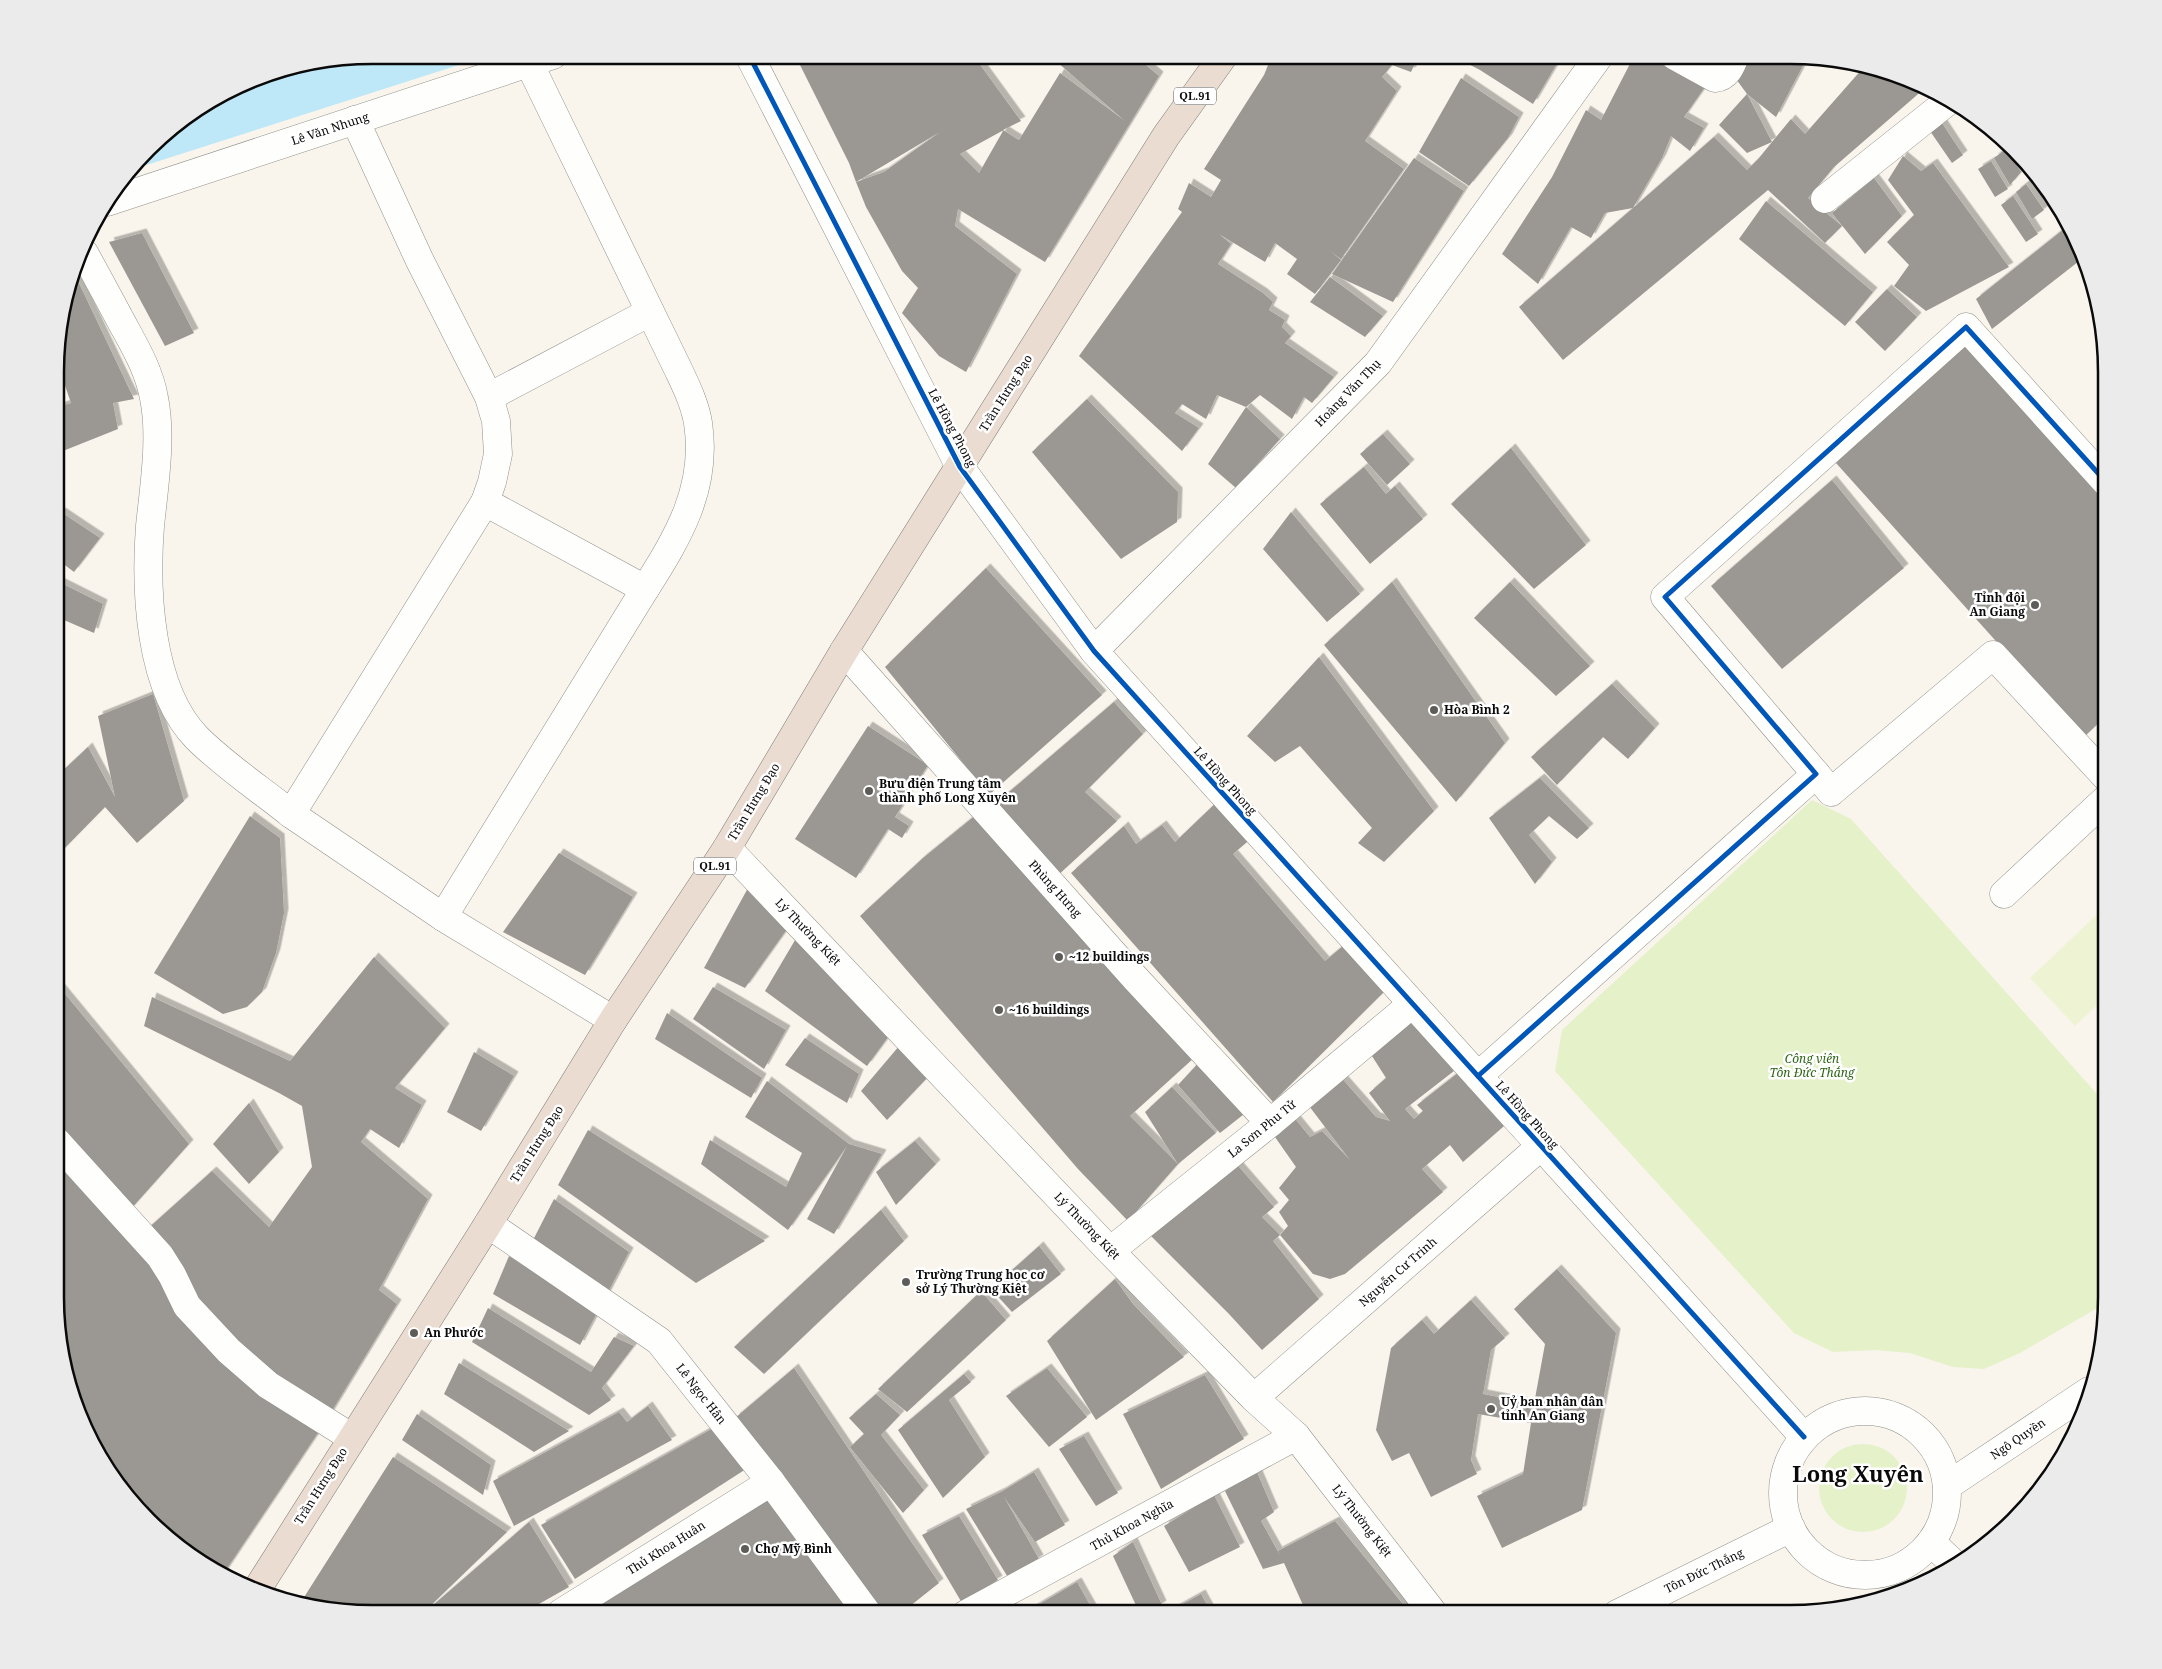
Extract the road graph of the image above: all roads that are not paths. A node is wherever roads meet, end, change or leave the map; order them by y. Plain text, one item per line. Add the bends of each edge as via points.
1 (526, 64) edge
2 (543, 64) edge
3 (754, 64) edge
4 (1202, 64) edge
5 (1218, 64) edge
6 (1592, 64) edge
7 (1690, 64) edge
8 (1731, 64) edge
9 (1944, 105) edge
10 (355, 120) junction
11 (1166, 136) junction
12 (118, 198) edge
13 (1826, 199) dead end
14 (86, 257) edge
15 (650, 312) junction
16 (489, 397) junction
17 (960, 467) junction
18 (2098, 473) edge
19 (485, 502) junction
20 (645, 589) junction
21 (844, 651) junction
22 (1094, 651) junction
23 (2098, 768) edge
24 (1816, 774) junction
25 (2098, 806) edge
26 (291, 814) junction
27 (727, 848) junction
28 (2004, 894) dead end
29 (444, 917) junction
30 (1412, 1004) junction
31 (613, 1020) junction
32 (1478, 1076) junction
33 (1270, 1123) junction
34 (1541, 1146) junction
35 (64, 1150) edge
36 (488, 1224) junction
37 (1110, 1251) junction
38 (2082, 1396) edge
39 (1254, 1398) junction
40 (1296, 1436) junction
41 (351, 1438) junction
42 (1804, 1438) junction
43 (771, 1482) junction
44 (1947, 1486) junction
45 (1791, 1528) junction
46 (1931, 1542) junction
47 (1950, 1560) edge
48 (260, 1584) edge
49 (574, 1605) edge
50 (861, 1605) edge
51 (983, 1605) edge
52 (1427, 1605) edge
53 (1635, 1605) edge

1 - 10 street, Lê Văn Nhung
2 - 15 street
3 - 17 street, Lê Hồng Phong
4 - 11 highway, Trần Hưng Đạo / QL.91
5 - 11 highway, Trần Hưng Đạo / QL.91
6 - 22 street, Hoàng Văn Thụ via 1378,363
7 - 8 street via 1715,78 1727,72
9 - 13 street
10 - 12 street, Lê Văn Nhung
10 - 16 street via 420,261
11 - 17 highway, Trần Hưng Đạo / QL.91
14 - 26 street via 146,366 155,399 148,598 155,646 167,688 179,714 196,737
15 - 16 street
15 - 20 street via 692,400 698,423 699,453 697,486 689,511 674,544
16 - 19 street via 496,422 498,454
17 - 21 highway, Trần Hưng Đạo / QL.91
17 - 22 street, Lê Hồng Phong
18 - 24 street via 1966,327 1665,597
19 - 20 street
19 - 26 street
20 - 29 street
21 - 27 highway, Trần Hưng Đạo / QL.91
21 - 33 street, Phùng Hưng via 1134,978
22 - 30 street, Lê Hồng Phong
23 - 24 street via 1993,655 1831,792
24 - 32 street
25 - 28 street
26 - 29 street
27 - 31 highway, Trần Hưng Đạo / QL.91
27 - 37 street, Lý Thường Kiệt
29 - 31 street
30 - 32 street, Lê Hồng Phong
30 - 33 street, La Sơn Phu Tử
31 - 36 highway, Trần Hưng Đạo / QL.91
32 - 34 street, Lê Hồng Phong
33 - 37 street, La Sơn Phu Tử
34 - 39 street, Nguyễn Cư Trinh
34 - 42 street, Lê Hồng Phong
35 - 41 street via 160,1256 187,1306 229,1351 268,1385
36 - 41 highway, Trần Hưng Đạo / QL.91
36 - 43 street, Lê Ngọc Hân via 659,1341
37 - 39 street, Lý Thường Kiệt
38 - 44 street, Ngô Quyền
39 - 40 street, Lý Thường Kiệt
40 - 51 street, Thủ Khoa Nghĩa
40 - 52 street, Lý Thường Kiệt
41 - 48 highway, Trần Hưng Đạo / QL.91
42 - 44 street via 1825,1420 1851,1411 1878,1411 1904,1420 1926,1436 1941,1459
42 - 45 street via 1790,1458 1784,1481 1784,1505
43 - 49 street, Thủ Khoa Huân
43 - 50 street, Lê Ngọc Hân
44 - 46 street via 1947,1506
45 - 46 street via 1806,1551 1830,1568 1857,1575 1885,1573 1911,1562
45 - 53 street, Tôn Đức Thắng
46 - 47 street

